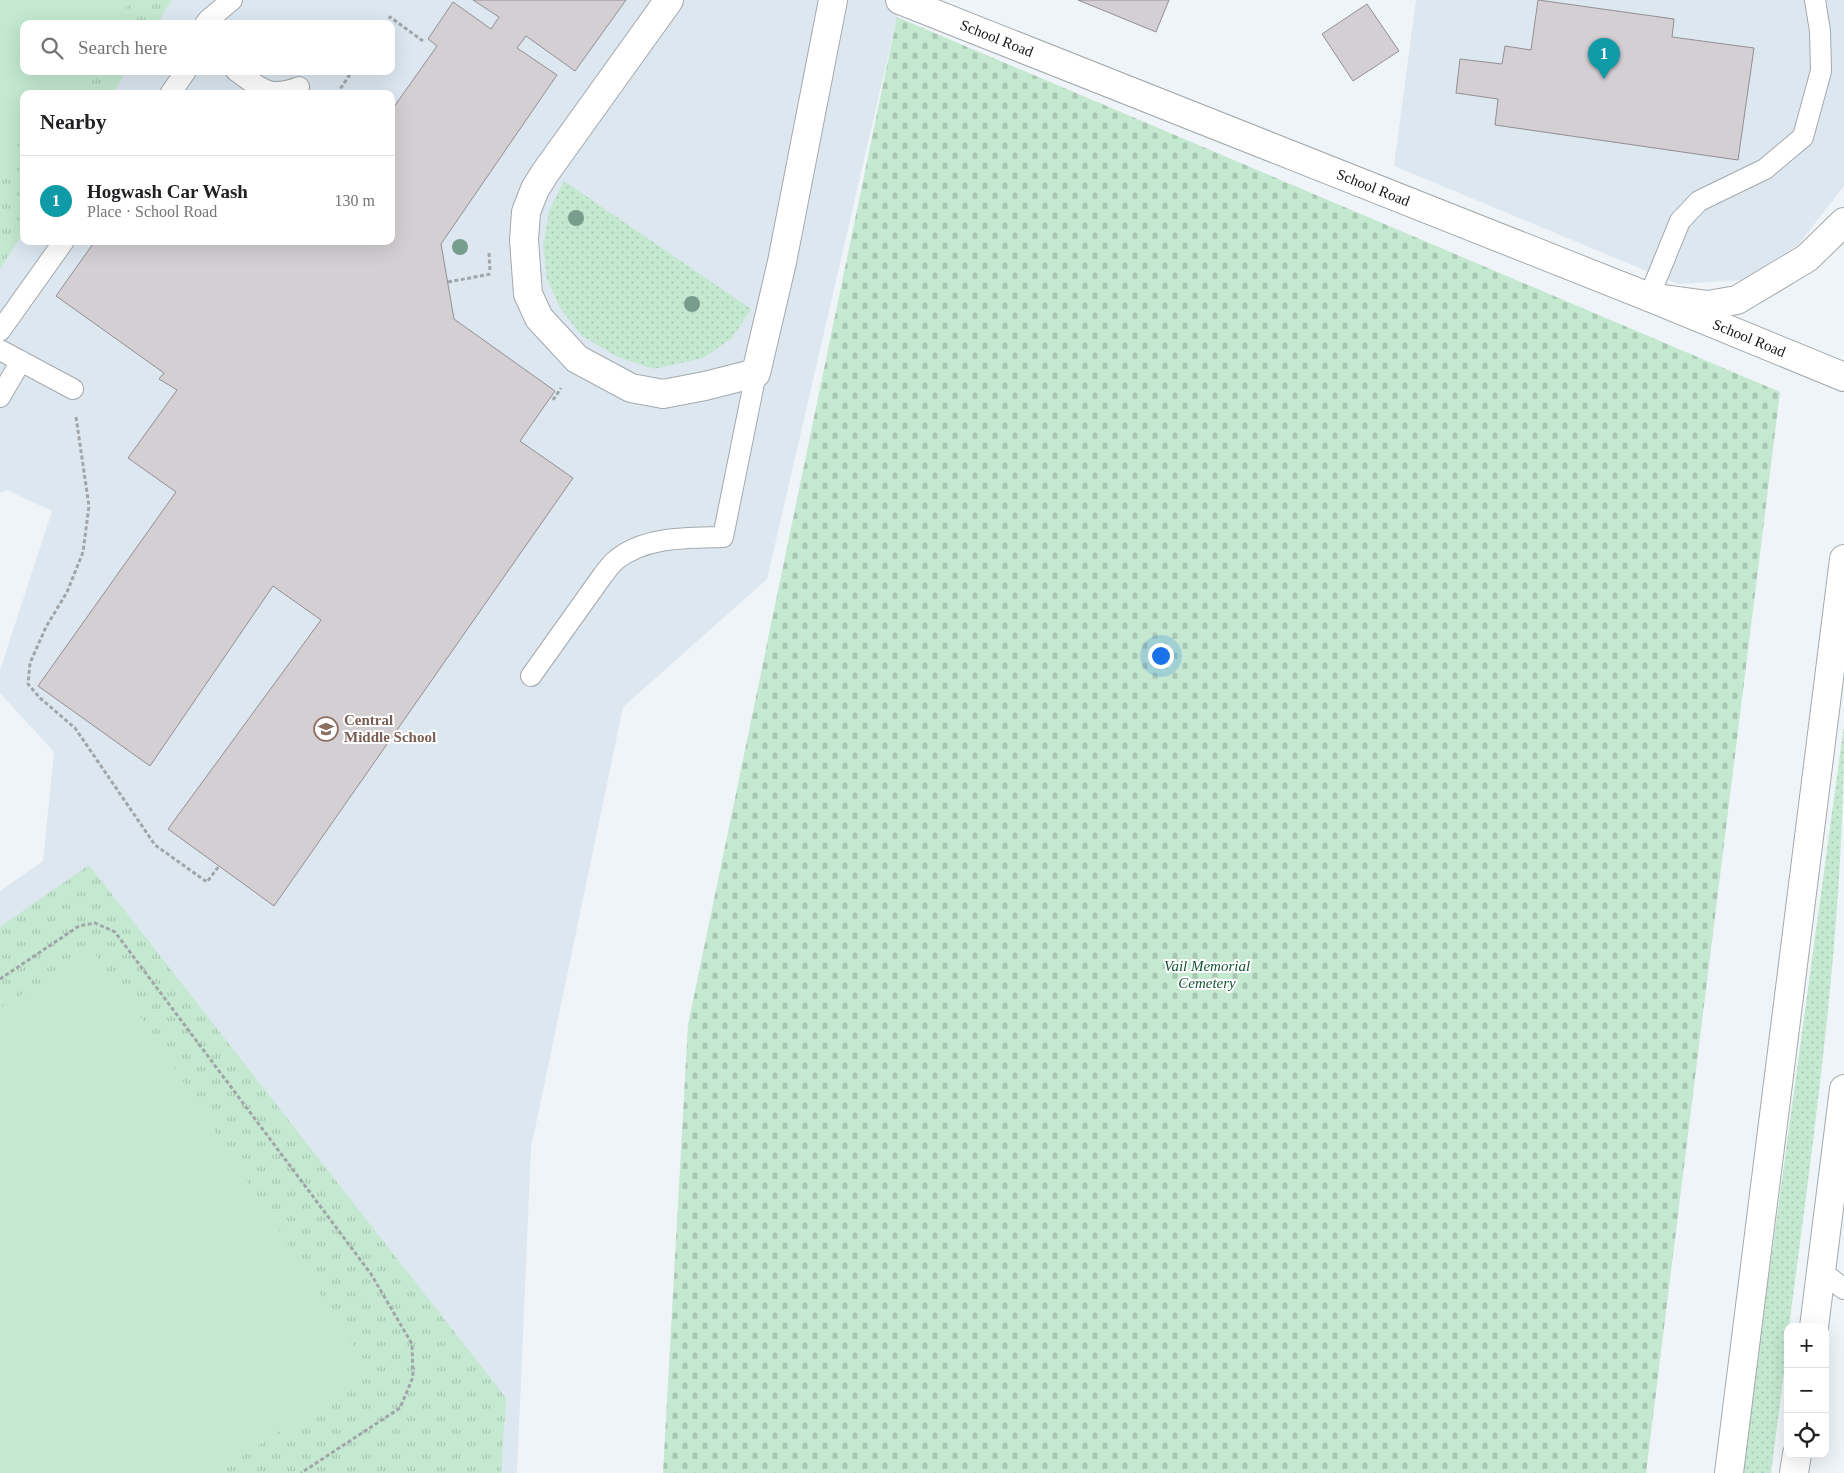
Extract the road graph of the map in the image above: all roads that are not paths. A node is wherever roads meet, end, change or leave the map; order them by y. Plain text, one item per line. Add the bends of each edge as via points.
1 (232, 0) edge
2 (669, 0) edge
3 (833, 0) edge
4 (900, 0) edge
5 (1815, 0) edge
6 (208, 20) edge
7 (183, 75) edge
8 (242, 75) edge
9 (299, 87) dead end
10 (173, 90) edge
11 (264, 90) edge
12 (291, 90) edge
13 (1844, 222) edge
14 (61, 245) edge
15 (1649, 297) junction
16 (0, 331) edge
17 (0, 350) edge
18 (21, 361) junction
19 (756, 373) junction
20 (1844, 377) edge
21 (72, 390) road end
22 (0, 397) edge
23 (1844, 559) edge
24 (531, 676) dead end
25 (1844, 1089) edge
26 (1840, 1154) edge
27 (1821, 1271) junction
28 (1844, 1289) edge
29 (1814, 1323) edge
30 (1796, 1458) edge
31 (1729, 1473) edge
32 (1794, 1473) edge

1 - 6 lane
2 - 19 main road via 536,189 526,212 524,240 528,294 539,318 577,359 631,388 663,394
3 - 19 main road via 782,262
4 - 15 main road, School Road
5 - 15 lane via 1822,71 1803,137 1764,169 1699,201 1680,221
7 - 10 lane
8 - 11 lane
9 - 12 lane
13 - 15 main road via 1807,258 1737,300 1708,305
14 - 16 lane
15 - 20 main road, School Road
17 - 18 lane
18 - 21 lane
18 - 22 lane
19 - 24 lane via 723,537 647,544 617,560
23 - 31 main road
25 - 26 main road
26 - 27 main road
27 - 28 lane
27 - 29 main road
30 - 32 main road

